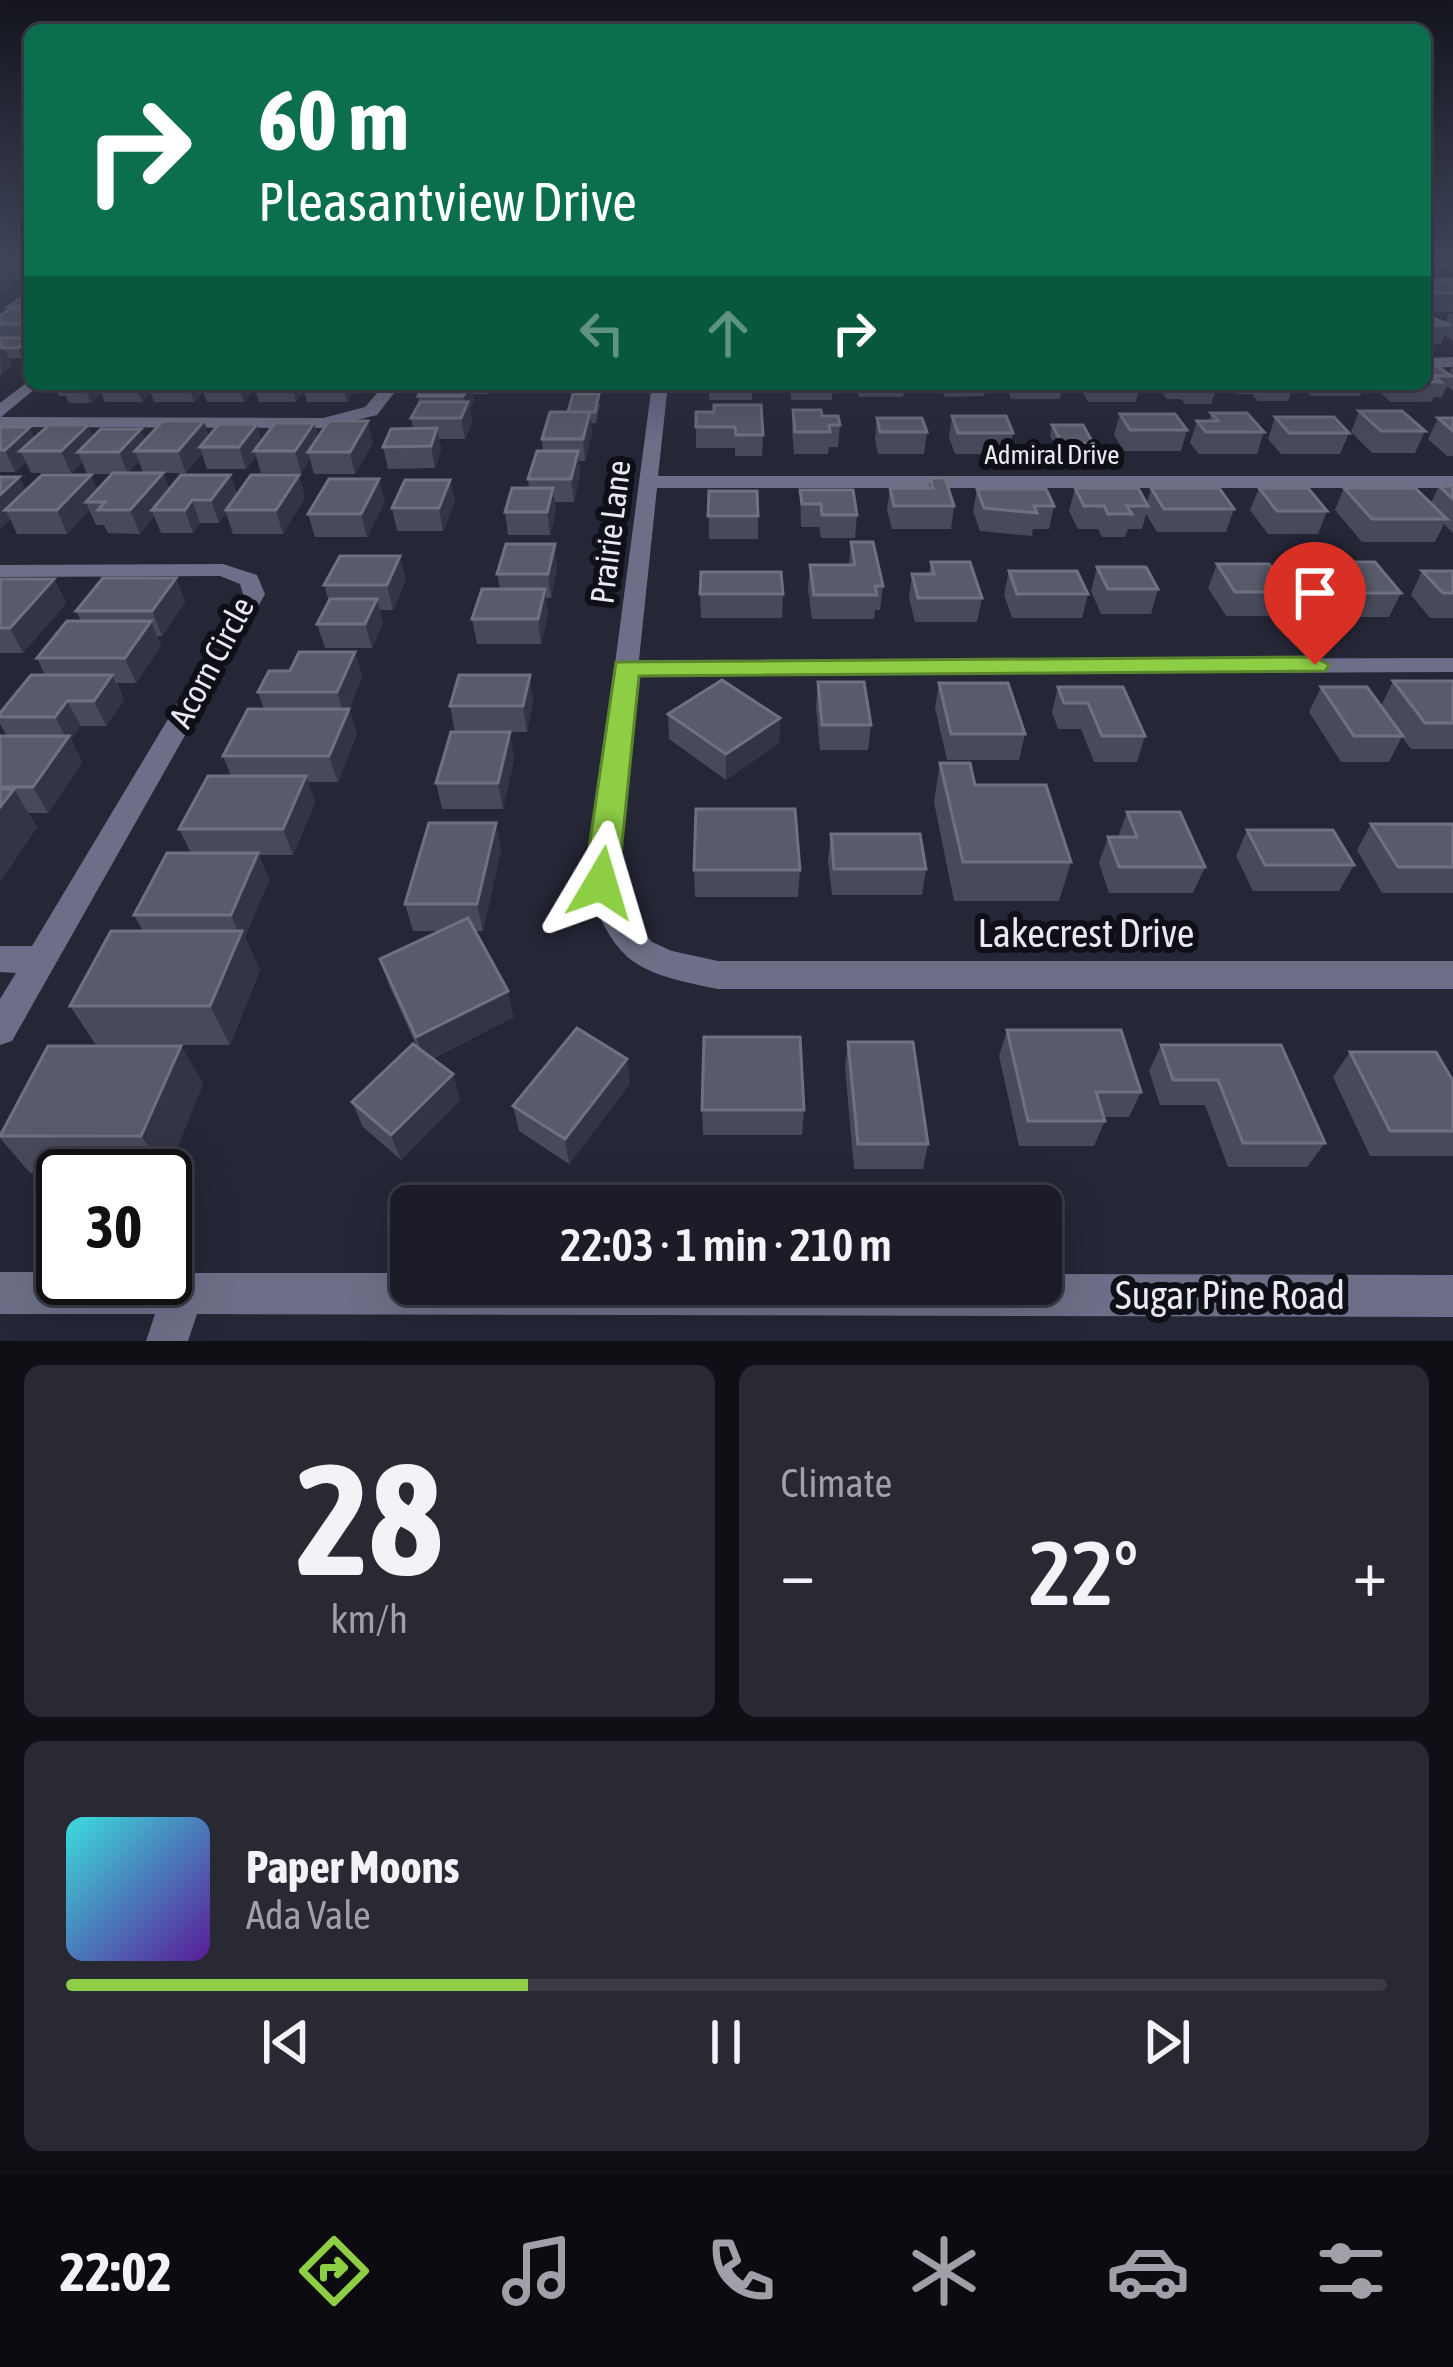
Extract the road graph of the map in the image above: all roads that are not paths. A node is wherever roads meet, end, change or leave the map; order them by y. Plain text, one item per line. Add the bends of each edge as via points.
1 (25, 390) edge
2 (388, 390) edge
3 (659, 390) edge
4 (0, 412) edge
5 (0, 422) edge
6 (651, 482) junction
7 (1453, 482) edge
8 (0, 571) edge
9 (1453, 665) edge
10 (626, 668) junction
11 (0, 959) edge
12 (41, 960) junction
13 (718, 974) joint
14 (1453, 974) edge
15 (0, 1030) edge
16 (0, 1293) edge
17 (36, 1293) edge
18 (192, 1294) edge
19 (1453, 1296) edge
20 (178, 1305) edge
21 (167, 1341) edge

1 - 4 street
2 - 5 street via 371,411 323,423
3 - 6 street, Prairie Lane
6 - 7 street, Admiral Drive
6 - 10 street, Prairie Lane
8 - 12 street, Acorn Circle via 223,570 249,580 254,594
9 - 10 street
10 - 13 street, Prairie Lane via 601,883 616,927 650,961
11 - 12 street
12 - 15 street, Acorn Circle
13 - 14 street, Lakecrest Drive
16 - 17 street, Sugar Pine Road
18 - 19 street, Sugar Pine Road
20 - 21 street

